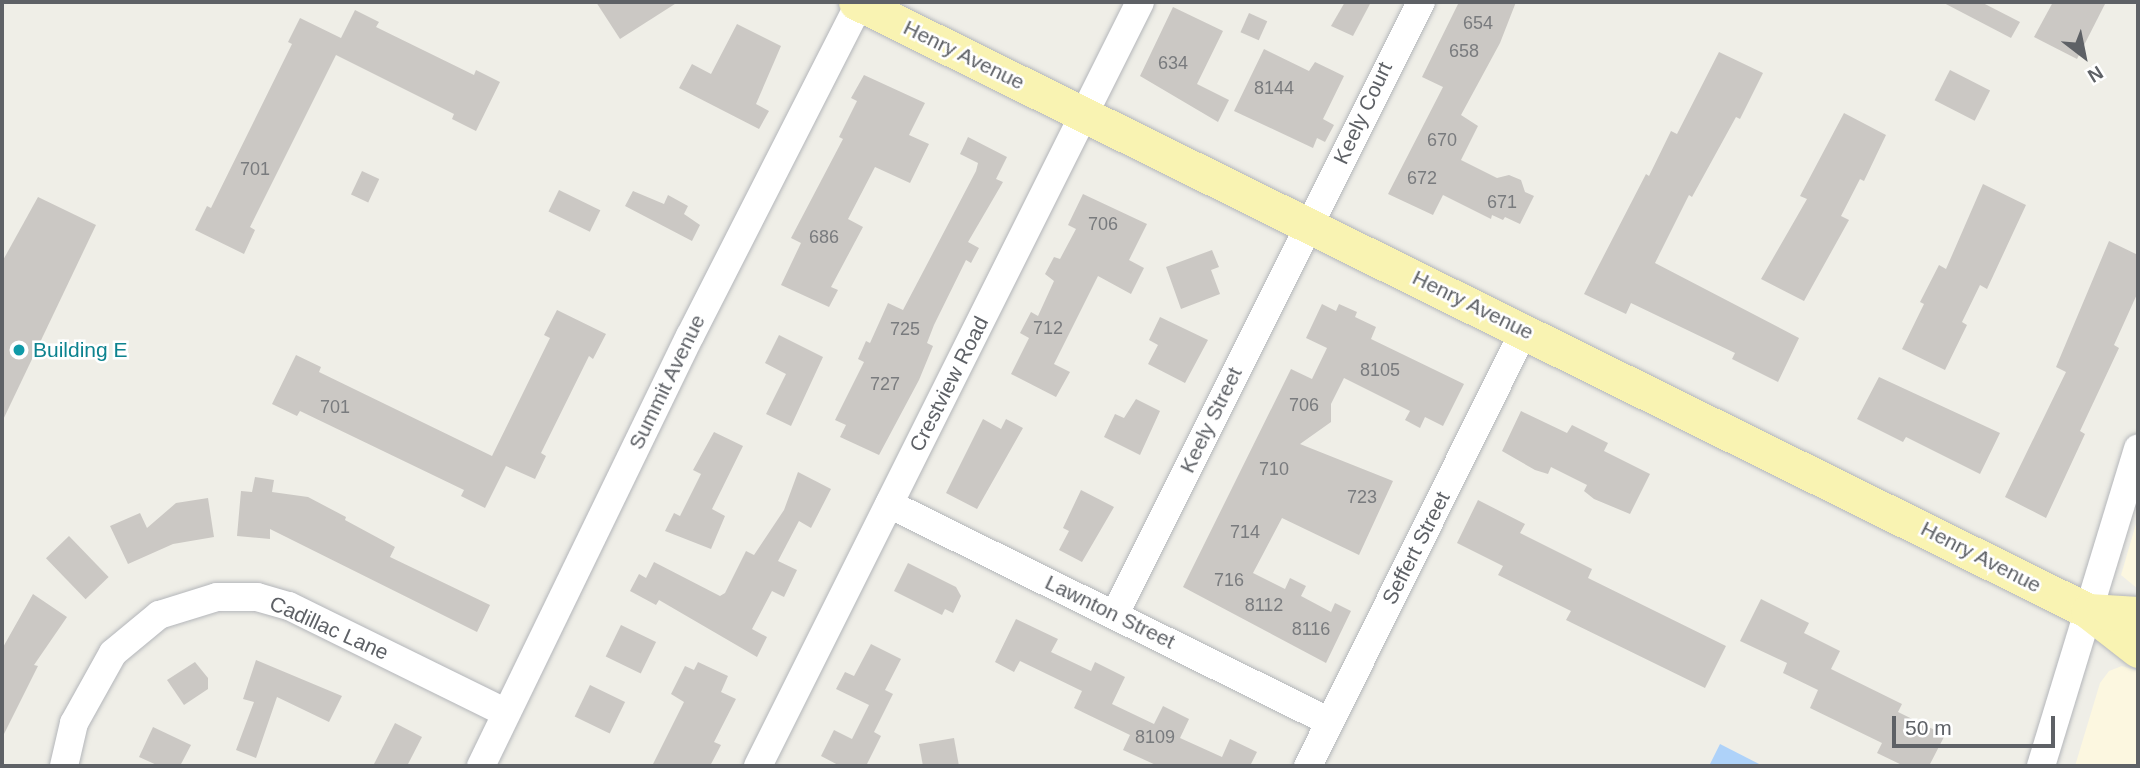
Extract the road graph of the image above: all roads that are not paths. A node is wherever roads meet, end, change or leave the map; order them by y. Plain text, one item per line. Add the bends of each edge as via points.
1 (858, 2) edge
2 (1140, 2) edge
3 (1421, 2) edge
4 (1084, 114) junction
5 (1309, 225) junction
6 (1524, 330) junction
7 (2138, 448) edge
8 (889, 504) junction
9 (2088, 611) junction
10 (1115, 614) junction
11 (2138, 614) edge
12 (2138, 650) edge
13 (506, 713) junction
14 (1330, 722) junction
15 (64, 766) edge
16 (481, 766) edge
17 (758, 766) edge
18 (1308, 766) edge
19 (2041, 766) edge

1 - 4 main road, Henry Avenue
1 - 13 street, Summit Avenue
2 - 4 street, Crestview Road
3 - 5 street, Keely Court
4 - 5 main road, Henry Avenue
4 - 8 street, Crestview Road
5 - 6 main road, Henry Avenue
5 - 10 street, Keely Street
6 - 9 main road, Henry Avenue
6 - 14 street, Seffert Street
7 - 9 street
8 - 10 street, Lawnton Street
8 - 17 street, Crestview Road
9 - 11 main road, Henry Avenue
9 - 12 main road, Henry Avenue
9 - 19 street
10 - 14 street, Lawnton Street
13 - 15 street, Cadillac Lane via 289,606 257,597 217,597 159,615 113,653 74,723
13 - 16 street, Summit Avenue
14 - 18 street, Seffert Street

